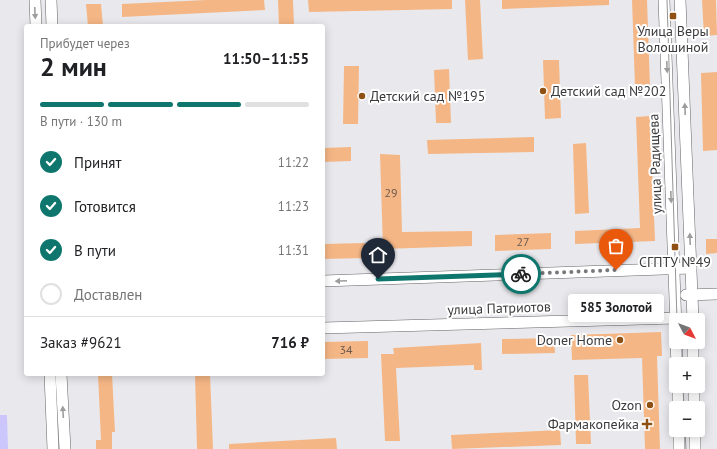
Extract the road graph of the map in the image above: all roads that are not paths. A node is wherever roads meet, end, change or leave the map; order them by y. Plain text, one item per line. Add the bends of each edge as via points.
1 (35, 0) edge
2 (51, 0) edge
3 (664, 0) edge
4 (680, 0) edge
5 (36, 24) edge
6 (52, 24) edge
7 (674, 268) junction
8 (691, 268) junction
9 (325, 282) edge
10 (717, 294) edge
11 (675, 295) junction
12 (692, 295) junction
13 (676, 313) edge
14 (693, 313) edge
15 (669, 323) edge
16 (325, 328) edge
17 (50, 376) edge
18 (61, 376) edge
19 (679, 437) edge
20 (694, 437) edge
21 (53, 449) edge
22 (66, 449) edge
23 (679, 449) edge
24 (695, 449) edge

1 -> 5 street
2 - 6 street
3 -> 7 street, улица Радищева
8 -> 4 street
7 - 8 street
7 -> 9 street
7 - 11 street, улица Радищева
8 - 12 street
10 - 12 street
11 - 12 street
11 - 13 street, улица Радищева
12 - 14 street
15 - 16 street, улица Патриотов
17 - 21 street
22 -> 18 street
19 - 23 street
20 - 24 street

